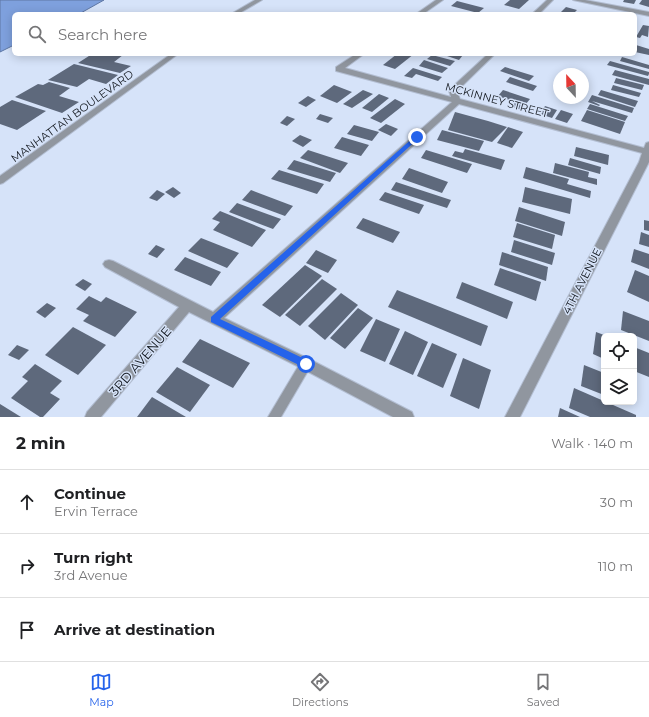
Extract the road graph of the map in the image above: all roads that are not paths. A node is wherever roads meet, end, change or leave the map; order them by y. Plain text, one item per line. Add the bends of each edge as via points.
1 (259, 0) edge
2 (440, 0) edge
3 (550, 0) edge
4 (576, 0) edge
5 (238, 12) edge
6 (422, 12) edge
7 (537, 12) edge
8 (649, 14) edge
9 (172, 56) edge
10 (358, 56) edge
11 (490, 56) edge
12 (457, 101) junction
13 (648, 149) edge
14 (0, 181) edge
15 (109, 264) dead end
16 (188, 305) junction
17 (214, 319) junction
18 (306, 364) junction
19 (92, 417) edge
20 (274, 417) edge
21 (407, 417) edge
22 (512, 417) edge

1 - 5 street
2 - 6 street
3 - 7 street
4 - 8 street
9 - 14 street, MANHATTAN BOULEVARD
10 - 12 street, MCKINNEY STREET via 339,69
11 - 12 street via 453,91
12 - 13 street, MCKINNEY STREET
12 - 17 street
13 - 22 street, 4TH AVENUE via 644,162
15 - 16 street
16 - 17 street
16 - 19 street, 3RD AVENUE
17 - 18 street
18 - 20 lane
18 - 21 street

